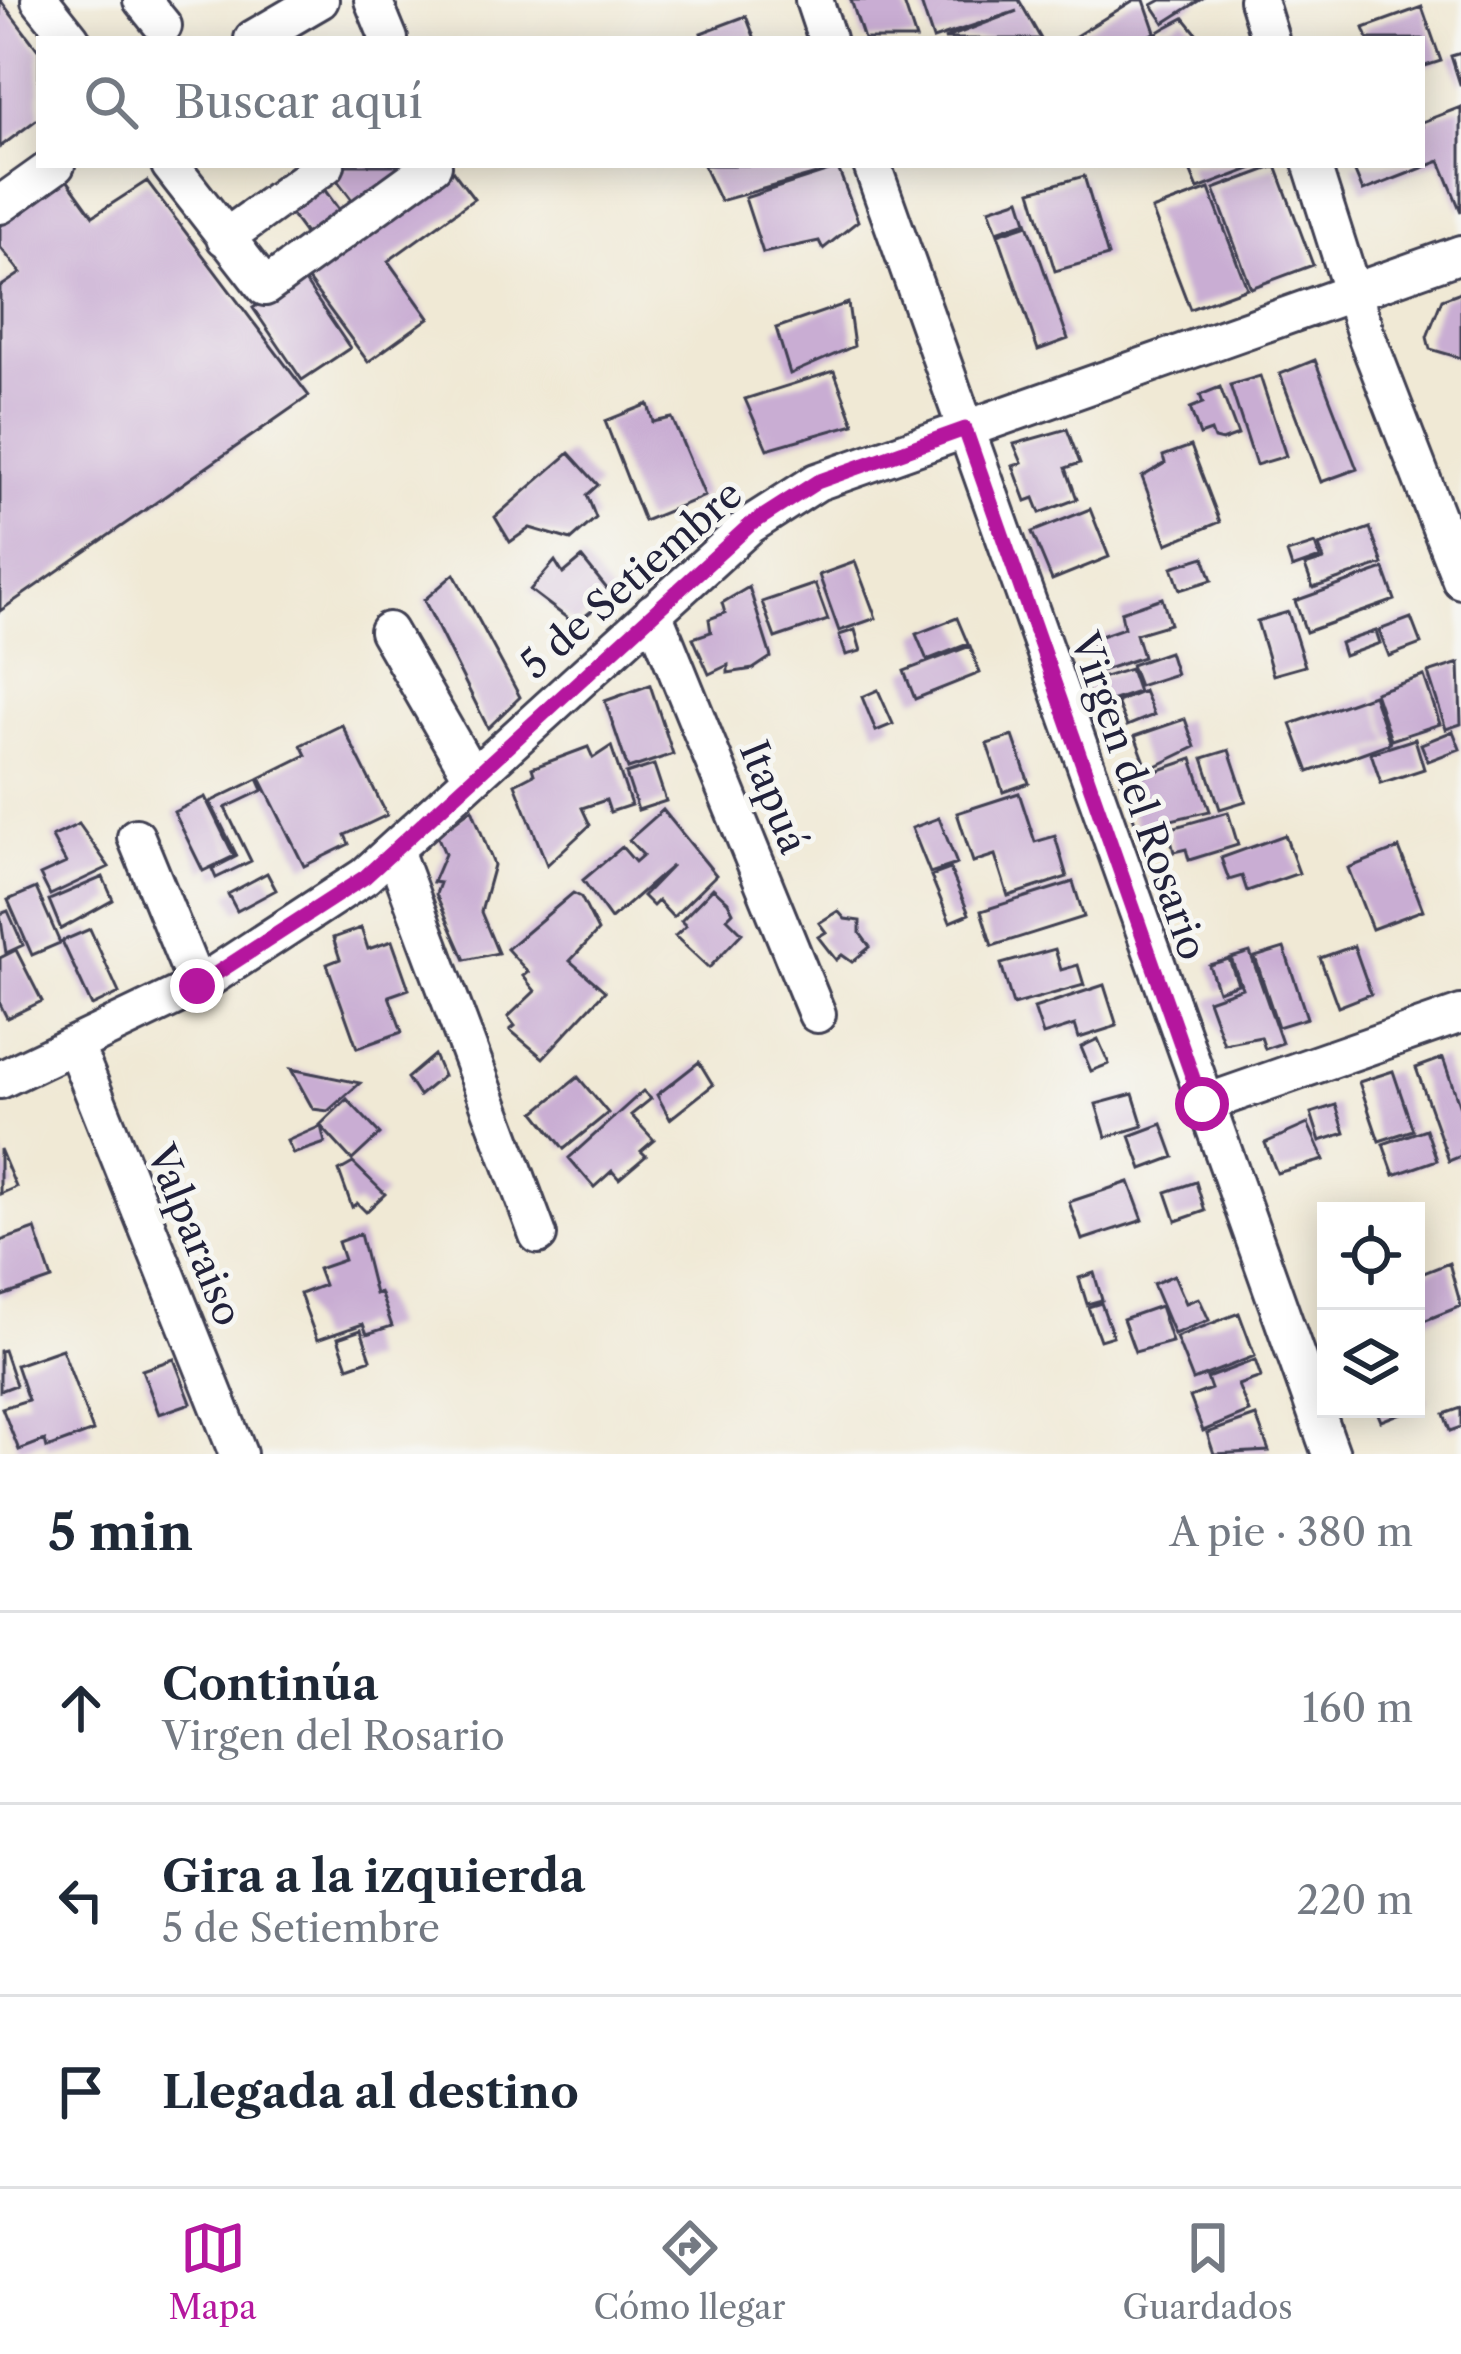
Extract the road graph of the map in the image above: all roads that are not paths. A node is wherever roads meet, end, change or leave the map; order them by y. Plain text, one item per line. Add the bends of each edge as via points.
1 (40, 0) edge
2 (320, 0) edge
3 (373, 0) edge
4 (814, 0) edge
5 (1258, 0) edge
6 (69, 36) edge
7 (258, 36) edge
8 (388, 36) edge
9 (826, 36) edge
10 (1269, 36) edge
11 (52, 168) edge
12 (172, 168) edge
13 (322, 168) edge
14 (429, 168) edge
15 (873, 168) edge
16 (1313, 168) edge
17 (0, 206) edge
18 (225, 238) junction
19 (1461, 254) edge
20 (1354, 291) junction
21 (965, 429) junction
22 (1461, 580) edge
23 (653, 611) junction
24 (388, 631) dead end
25 (472, 777) junction
26 (136, 837) dead end
27 (394, 850) junction
28 (197, 986) junction
29 (817, 1014) dead end
30 (1461, 1014) edge
31 (75, 1046) junction
32 (0, 1080) edge
33 (1202, 1104) junction
34 (538, 1235) dead end
35 (238, 1454) edge
36 (1330, 1454) edge

1 - 6 street
2 - 7 street
3 - 8 street
4 - 9 street
5 - 10 street
11 - 17 street
12 - 18 street
13 - 18 street
14 - 18 street via 265,287
15 - 21 street, Virgen del Rosario
16 - 20 street
19 - 20 street, 5 de Setiembre
20 - 21 street, 5 de Setiembre
20 - 22 street
21 - 23 street, 5 de Setiembre via 817,482 750,525
21 - 33 street, Virgen del Rosario
23 - 25 street, 5 de Setiembre
23 - 29 street, Itapuá
24 - 25 street
25 - 27 street, 5 de Setiembre
26 - 28 street
27 - 28 street, 5 de Setiembre via 296,926
27 - 34 street
28 - 31 street, 5 de Setiembre
30 - 33 street
31 - 32 street, 5 de Setiembre
31 - 35 street, Valparaiso
33 - 36 street, Virgen del Rosario

